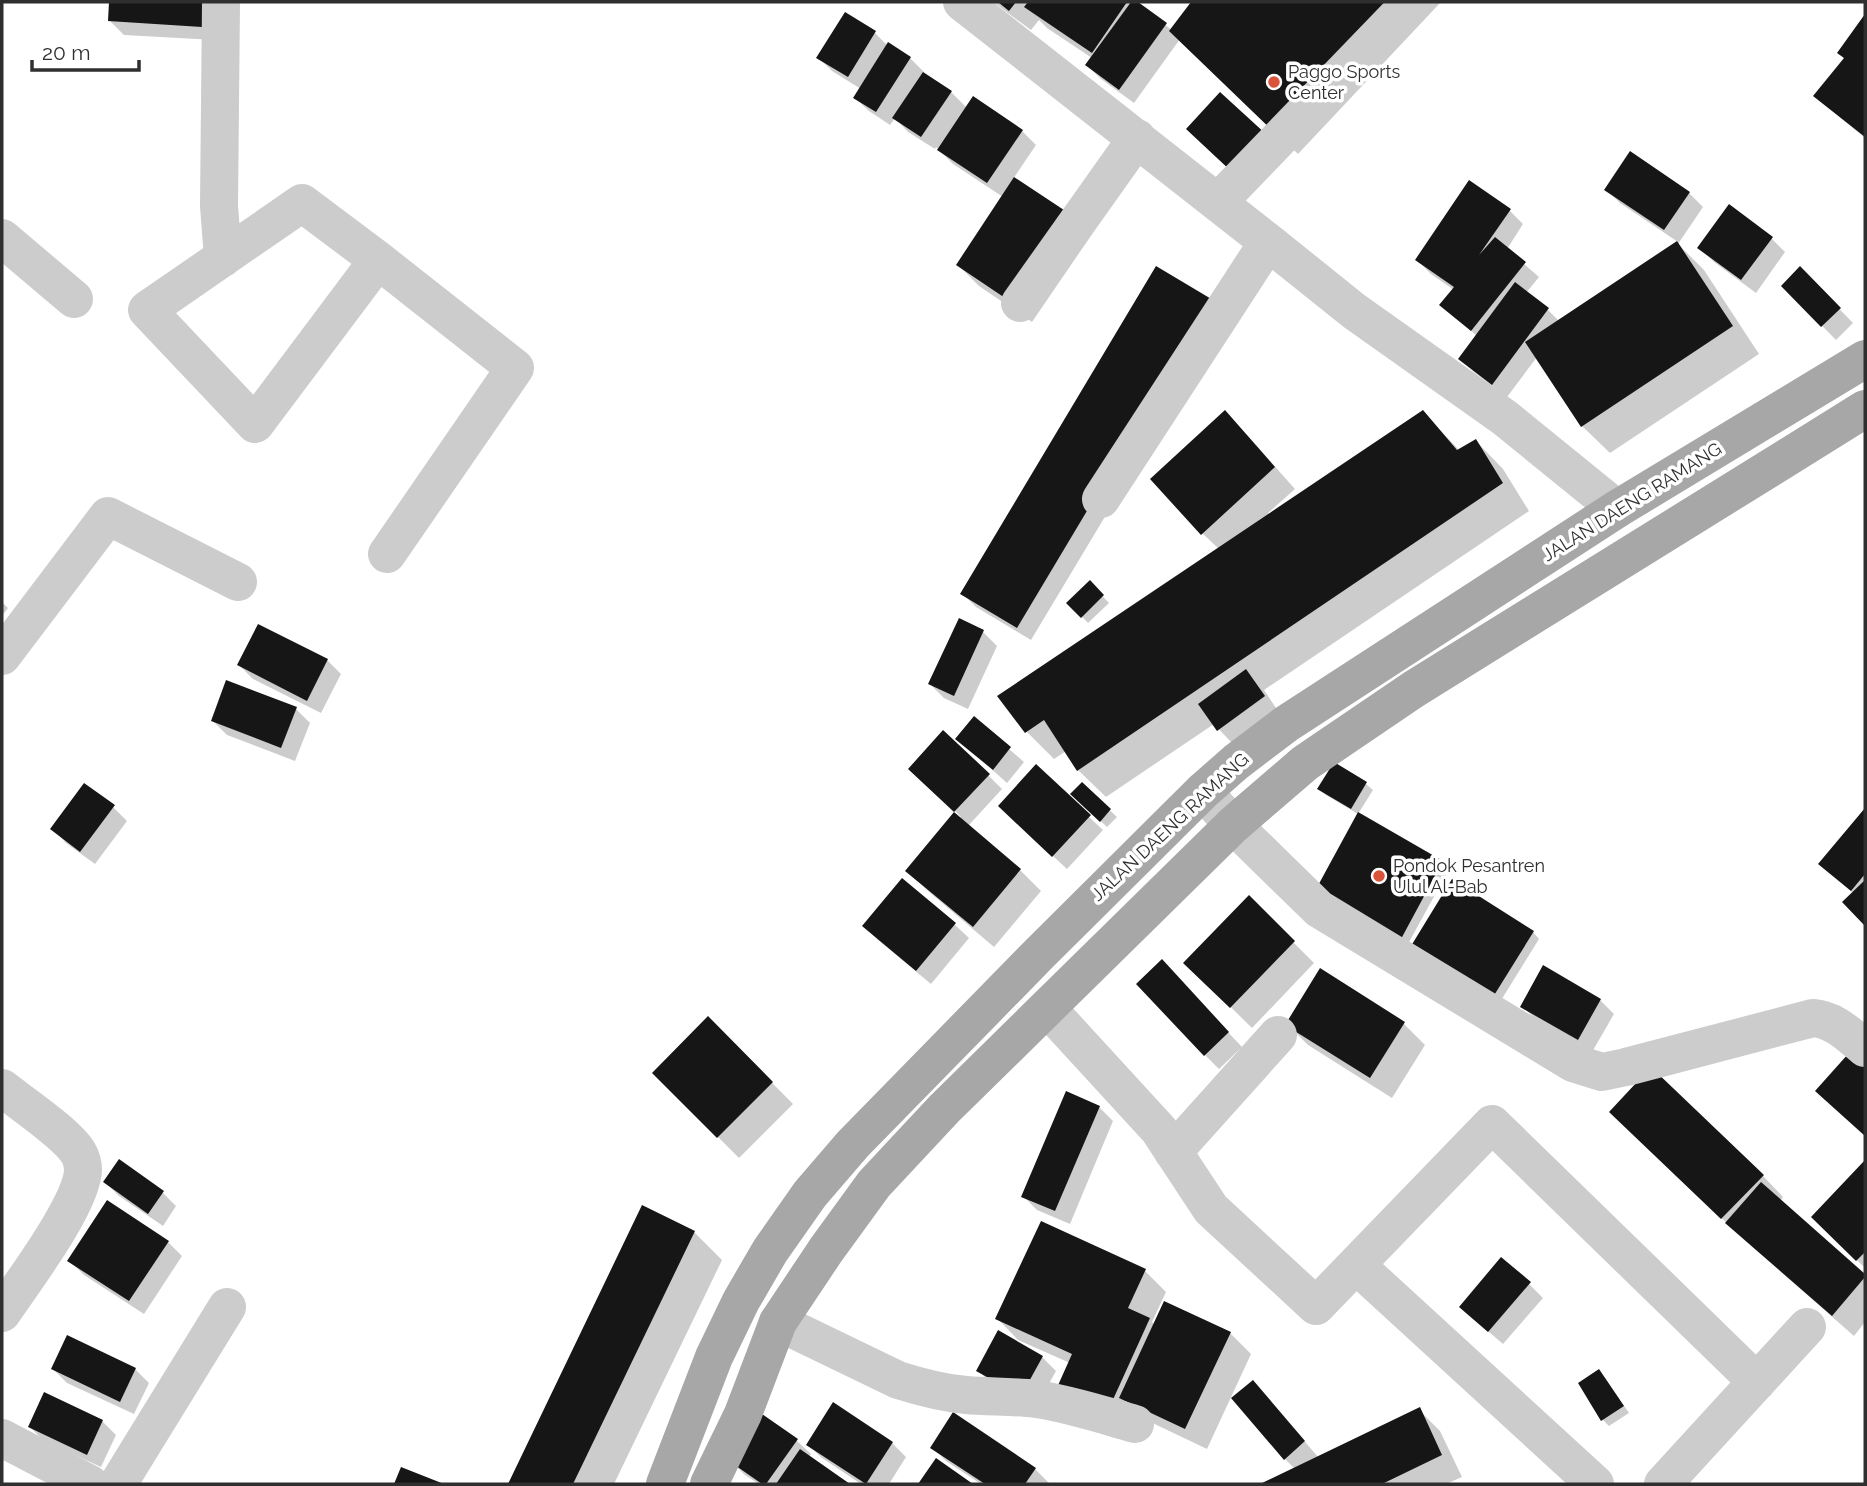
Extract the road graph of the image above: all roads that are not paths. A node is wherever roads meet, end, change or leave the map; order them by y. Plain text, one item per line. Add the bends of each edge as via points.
1 (221, 2) edge
2 (962, 2) edge
3 (1411, 2) edge
4 (1137, 138) junction
5 (1218, 202) junction
6 (2, 238) edge
7 (1268, 242) junction
8 (223, 258) junction
9 (379, 260) junction
10 (74, 299) dead end
11 (1020, 303) dead end
12 (1865, 359) edge
13 (1865, 409) edge
14 (1101, 499) dead end
15 (1617, 509) junction
16 (387, 554) dead end
17 (238, 582) dead end
18 (2, 656) edge
19 (1203, 791) junction
20 (1233, 825) junction
21 (1047, 1008) junction
22 (1278, 1035) dead end
23 (1865, 1048) edge
24 (2, 1088) edge
25 (1173, 1152) junction
26 (1356, 1265) junction
27 (741, 1301) junction
28 (227, 1307) dead end
29 (2, 1313) edge
30 (778, 1322) junction
31 (1807, 1327) dead end
32 (1757, 1382) junction
33 (1135, 1424) dead end
34 (2, 1438) edge
35 (82, 1482) edge
36 (118, 1484) edge
37 (665, 1484) edge
38 (709, 1484) edge
39 (1595, 1484) edge
40 (1663, 1484) edge

1 - 8 street via 219,206
2 - 4 street
3 - 5 street
4 - 5 street
4 - 11 street
5 - 7 street
6 - 10 street
7 - 14 street
7 - 15 street via 1354,311 1505,418
8 - 9 street via 302,203
8 - 9 street via 147,310 255,424
9 - 16 street via 515,368
12 - 15 main road, JALAN DAENG RAMANG
13 - 20 main road via 1414,689 1305,763
15 - 19 main road, JALAN DAENG RAMANG via 1286,724
17 - 18 street via 108,516
19 - 20 street
19 - 27 main road, JALAN DAENG RAMANG via 853,1144 810,1194
20 - 21 main road
20 - 23 street via 1319,909 1573,1063 1602,1072 1813,1018 1835,1024
21 - 25 street via 1159,1130
21 - 30 main road via 874,1184
22 - 25 street
24 - 29 street via 69,1140 80,1155 83,1170 77,1194 60,1225
25 - 26 street via 1211,1209 1316,1306
26 - 32 street via 1492,1124
26 - 39 street
27 - 30 main road
27 - 37 main road, JALAN DAENG RAMANG
28 - 36 street
30 - 33 street via 918,1386 1046,1401
30 - 38 main road via 743,1414
31 - 32 street
32 - 40 street
34 - 35 street

